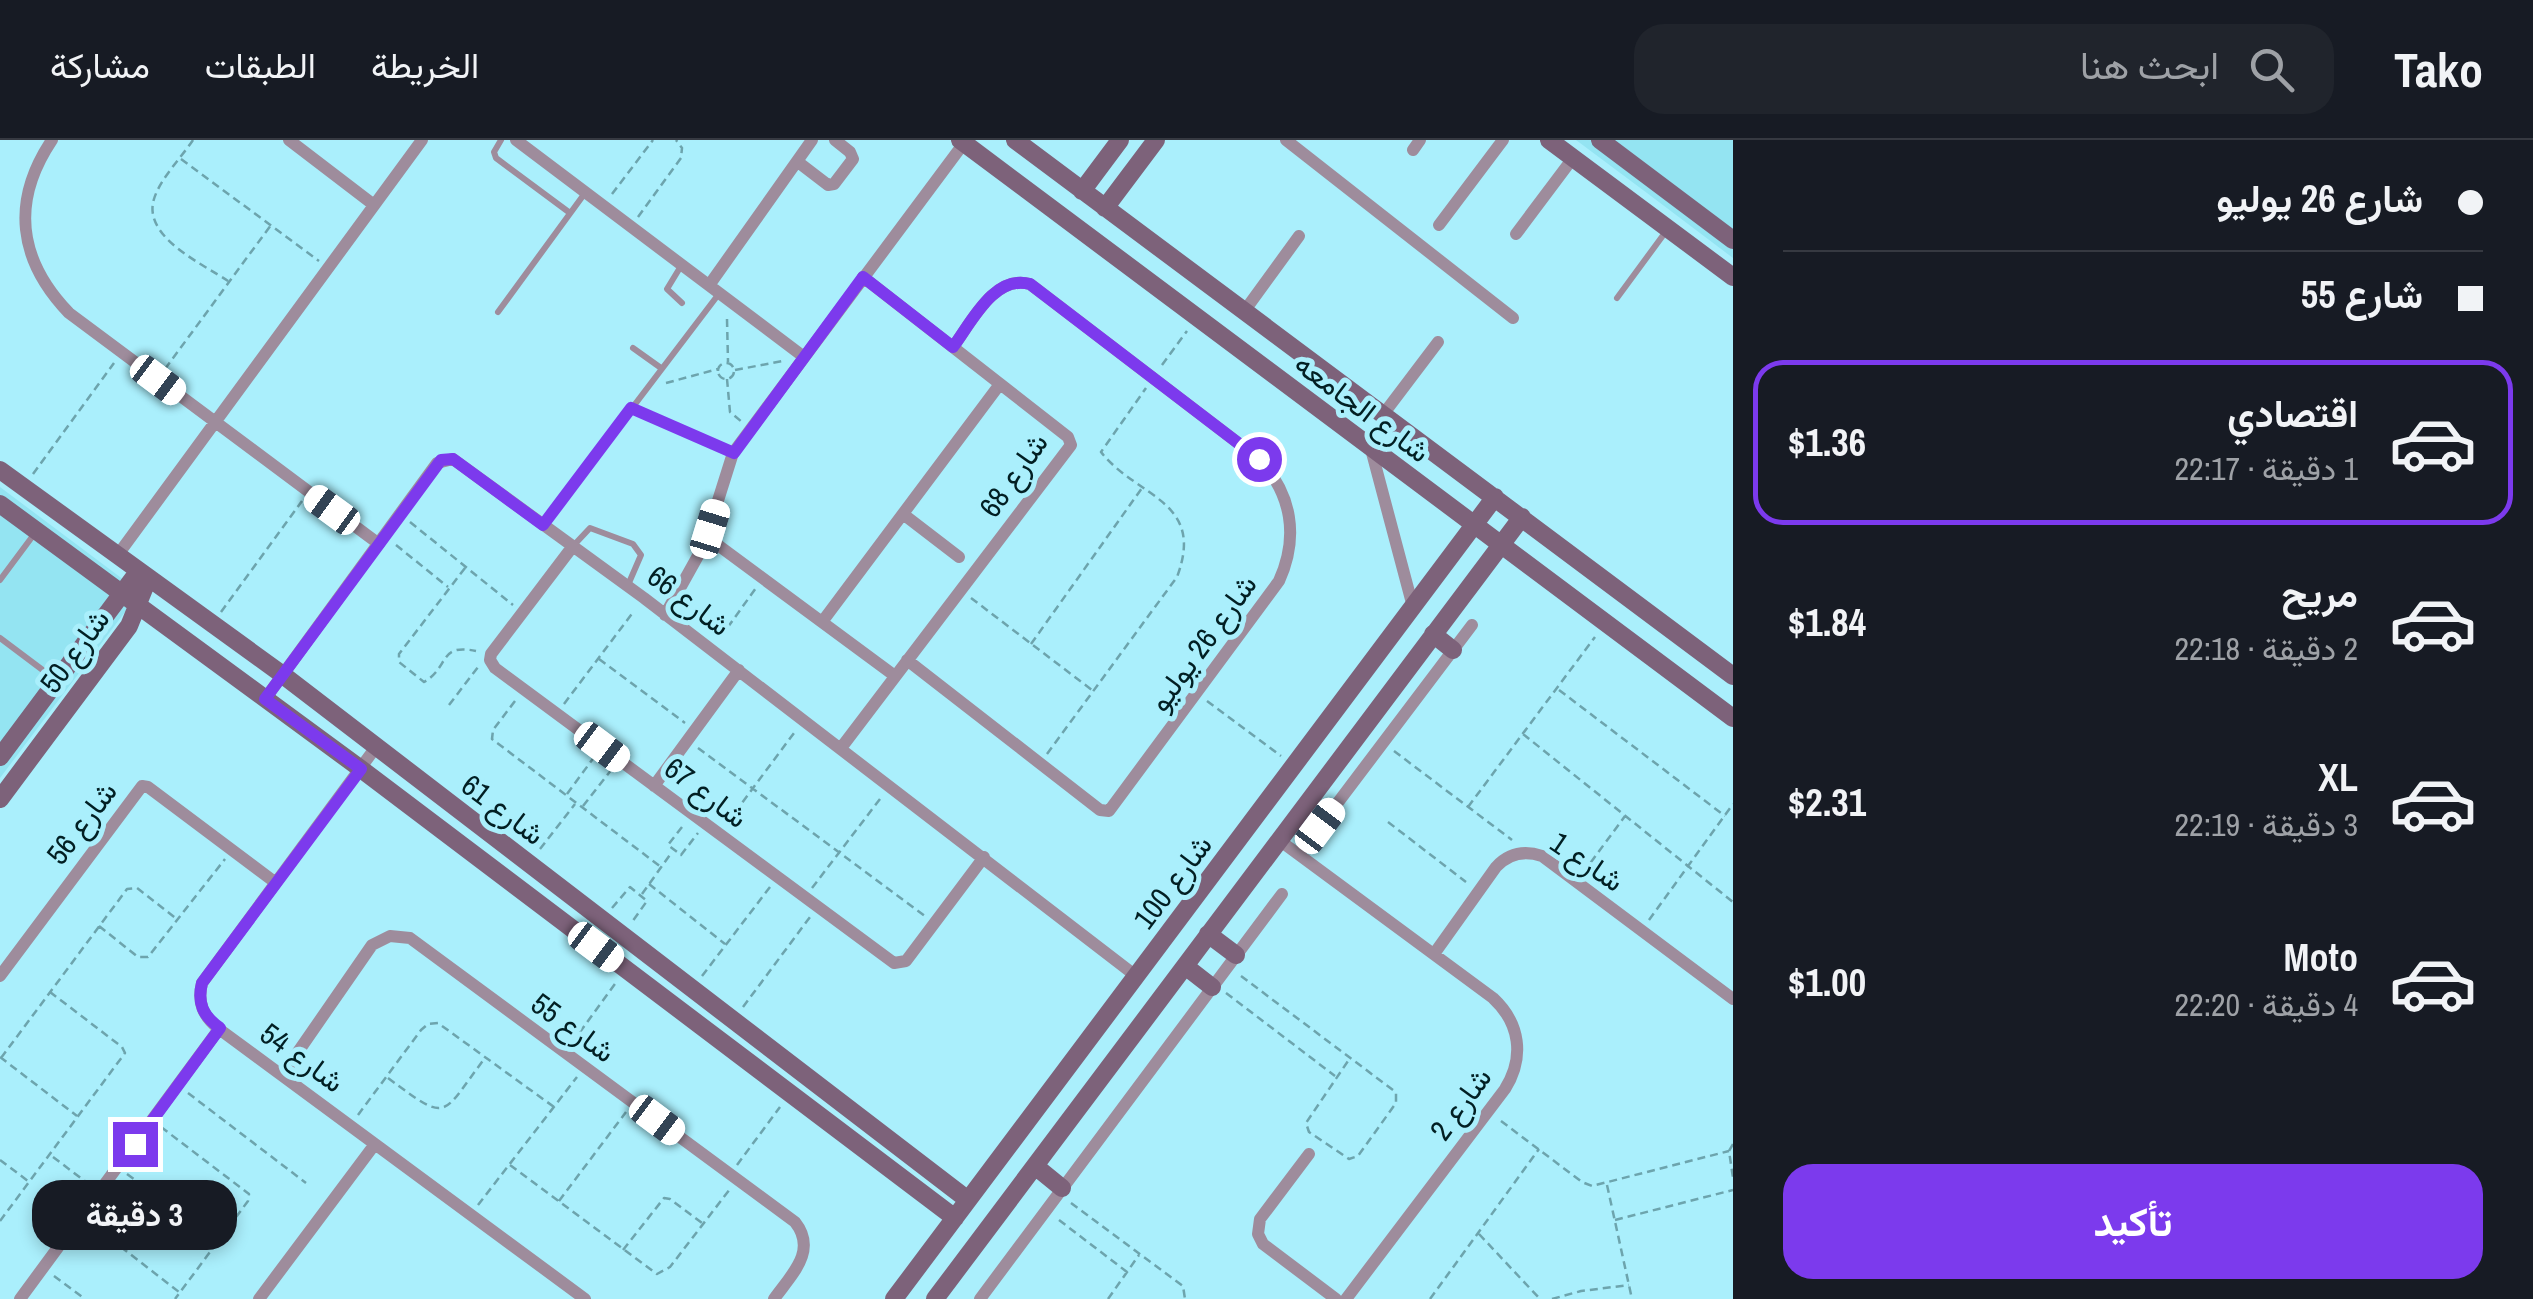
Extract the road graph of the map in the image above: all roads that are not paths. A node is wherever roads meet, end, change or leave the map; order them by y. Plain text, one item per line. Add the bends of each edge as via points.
1 (52, 140) edge
2 (288, 140) edge
3 (422, 140) edge
4 (500, 140) edge
5 (516, 140) edge
6 (812, 140) edge
7 (835, 140) edge
8 (1014, 140) edge
9 (1120, 140) edge
10 (1156, 140) edge
11 (1286, 140) edge
12 (1503, 140) edge
13 (1549, 140) edge
14 (1600, 140) edge
15 (962, 142) edge
16 (1573, 158) junction
17 (798, 162) junction
18 (1643, 172) junction
19 (1082, 191) junction
20 (586, 192) junction
21 (1626, 197) junction
22 (374, 205) junction
23 (1104, 208) junction
24 (570, 214) junction
25 (1439, 225) dead end
26 (1668, 229) junction
27 (1516, 234) dead end
28 (1299, 236) dead end
29 (1733, 240) edge
30 (1161, 252) junction
31 (683, 264) junction
32 (863, 277) junction
33 (1142, 277) junction
34 (1733, 277) edge
35 (719, 291) junction
36 (1616, 298) dead end
37 (682, 303) dead end
38 (498, 312) dead end
39 (1243, 312) junction
40 (1514, 318) dead end
41 (1438, 342) dead end
42 (953, 347) junction
43 (633, 348) dead end
44 (804, 357) junction
45 (661, 368) junction
46 (1000, 384) junction
47 (631, 408) junction
48 (1382, 416) junction
49 (215, 423) junction
50 (1371, 449) junction
51 (734, 453) junction
52 (0, 470) edge
53 (1495, 497) junction
54 (0, 504) edge
55 (902, 514) junction
56 (1522, 517) junction
57 (543, 525) junction
58 (1473, 526) junction
59 (36, 531) junction
60 (707, 537) junction
61 (382, 540) junction
62 (573, 546) junction
63 (1500, 546) junction
64 (117, 556) junction
65 (959, 557) dead end
66 (143, 575) junction
67 (0, 580) edge
68 (627, 586) junction
69 (122, 594) junction
70 (1413, 606) junction
71 (138, 607) junction
72 (665, 614) junction
73 (822, 622) junction
74 (1472, 625) dead end
75 (1433, 634) junction
76 (0, 638) edge
77 (1453, 650) junction
78 (907, 660) junction
79 (738, 670) junction
80 (1365, 671) junction
81 (282, 675) junction
82 (895, 676) junction
83 (1733, 676) edge
84 (58, 680) junction
85 (1390, 691) junction
86 (265, 699) junction
87 (1733, 718) edge
88 (376, 747) junction
89 (841, 748) junction
90 (0, 757) edge
91 (361, 769) junction
92 (654, 786) junction
93 (0, 798) edge
94 (1279, 840) junction
95 (1299, 854) junction
96 (984, 857) junction
97 (276, 883) junction
98 (1282, 894) dead end
99 (1208, 934) junction
100 (1434, 954) junction
101 (1232, 961) junction
102 (1185, 966) junction
103 (0, 976) edge
104 (1136, 976) junction
105 (1213, 986) junction
106 (1733, 998) edge
107 (220, 1028) junction
108 (282, 1074) junction
109 (1050, 1090) junction
110 (1077, 1110) junction
111 (375, 1144) junction
112 (1309, 1154) dead end
113 (1034, 1166) junction
114 (1060, 1191) junction
115 (968, 1200) junction
116 (955, 1218) junction
117 (20, 1299) edge
118 (259, 1299) edge
119 (585, 1299) edge
120 (774, 1299) edge
121 (894, 1299) edge
122 (935, 1299) edge
123 (980, 1299) edge
124 (1336, 1299) edge
125 (1346, 1299) edge

1 - 49 street via 28,193 25,229 52,296
2 - 22 street
3 - 22 street
4 - 24 lane via 496,158
5 - 20 street
6 - 17 street
7 - 17 street via 853,159 834,184
8 - 19 main road, شارع الجامعه
9 - 19 main road
10 - 23 main road
11 - 40 street
12 - 25 street
13 - 16 main road
14 - 18 main road
15 - 32 street
15 - 33 main road, شارع الجامعه
16 - 21 main road
16 - 27 street
17 - 35 street
18 - 21 main road
18 - 29 main road
19 - 23 main road, شارع الجامعه
20 - 24 lane
20 - 31 street
21 - 26 main road
22 - 49 street
23 - 30 main road, شارع الجامعه
24 - 38 lane
26 - 34 main road
26 - 36 lane
28 - 39 street
30 - 33 main road
30 - 39 main road, شارع الجامعه
31 - 35 street
31 - 37 lane via 667,289
32 - 42 street, شارع 68
32 - 44 street
33 - 50 main road, شارع الجامعه
35 - 44 street
35 - 45 lane
39 - 48 main road, شارع الجامعه
41 - 48 street
42 - 46 street, شارع 68
42 - 78 street, شارع 26 يوليو via 999,288 1030,284 1259,459 1284,495 1289,553 1279,581 1109,811
43 - 45 lane
44 - 51 street
45 - 47 lane
46 - 55 street
46 - 78 street, شارع 68 via 1071,445
47 - 51 lane
47 - 57 lane
48 - 53 main road, شارع الجامعه
49 - 61 street
49 - 64 street
50 - 58 main road, شارع الجامعه
50 - 70 street
51 - 60 street
52 - 64 main road, شارع 61
53 - 56 main road, شارع الجامعه
53 - 58 main road, شارع 100
54 - 59 main road, شارع 61
55 - 65 street
55 - 73 street
56 - 63 main road, شارع 100
56 - 83 main road, شارع الجامعه
57 - 61 street, شارع 66 via 449,458 438,463
57 - 62 street, شارع 66
58 - 63 main road, شارع الجامعه
58 - 70 main road, شارع 100
59 - 67 lane
59 - 69 main road, شارع 61
60 - 72 street
60 - 73 street
61 - 81 street, شارع 66
62 - 68 street, شارع 66
62 - 68 lane via 590,528 634,544 641,555
62 - 92 street, شارع 67 via 491,658
63 - 75 main road, شارع 100
63 - 87 main road, شارع الجامعه
64 - 66 main road, شارع 61
66 - 69 main road, شارع 50
66 - 71 main road, شارع 50
66 - 81 main road, شارع 61
68 - 72 street, شارع 66
69 - 71 main road, شارع 61
69 - 84 main road, شارع 50
70 - 80 main road, شارع 100
71 - 86 main road, شارع 61
71 - 93 main road, شارع 50
72 - 79 street, شارع 66
73 - 82 street
74 - 77 street
75 - 77 main road
75 - 85 main road, شارع 100
76 - 84 lane
77 - 95 street
78 - 82 street, شارع 68
79 - 89 street, شارع 66
79 - 92 street
80 - 85 main road
80 - 104 main road, شارع 100
81 - 86 street, شارع 66
81 - 88 main road, شارع 61
82 - 89 street, شارع 68
84 - 90 main road, شارع 50
85 - 94 main road, شارع 100
86 - 91 main road, شارع 61
88 - 91 street, شارع 54
88 - 115 main road, شارع 61
89 - 96 street, شارع 66
91 - 97 street, شارع 54
91 - 116 main road, شارع 61
92 - 96 street, شارع 67 via 898,964
94 - 95 street, شارع 2
94 - 99 main road, شارع 100
95 - 100 street, شارع 2
96 - 104 street, شارع 66
97 - 103 street, شارع 56 via 140,787
97 - 107 street, شارع 54 via 202,983 200,1005
98 - 101 street
99 - 101 main road
99 - 102 main road, شارع 100
100 - 106 street, شارع 1 via 1502,861 1529,853 1542,856
100 - 125 street, شارع 2 via 1492,998 1513,1024 1516,1068
101 - 105 street
102 - 105 main road
102 - 110 main road, شارع 100
104 - 109 main road, شارع 100
105 - 114 street
107 - 108 street, شارع 54
107 - 117 street
108 - 111 street, شارع 54
108 - 120 street, شارع 55 via 372,945 390,936 410,938 795,1222 804,1256
109 - 110 main road
109 - 115 main road, شارع 100
110 - 113 main road, شارع 100
111 - 118 street
111 - 119 street, شارع 54
112 - 124 street via 1260,1219 1258,1234
113 - 114 main road
113 - 122 main road, شارع 100
114 - 123 street
115 - 116 main road, شارع 100
116 - 121 main road, شارع 100

